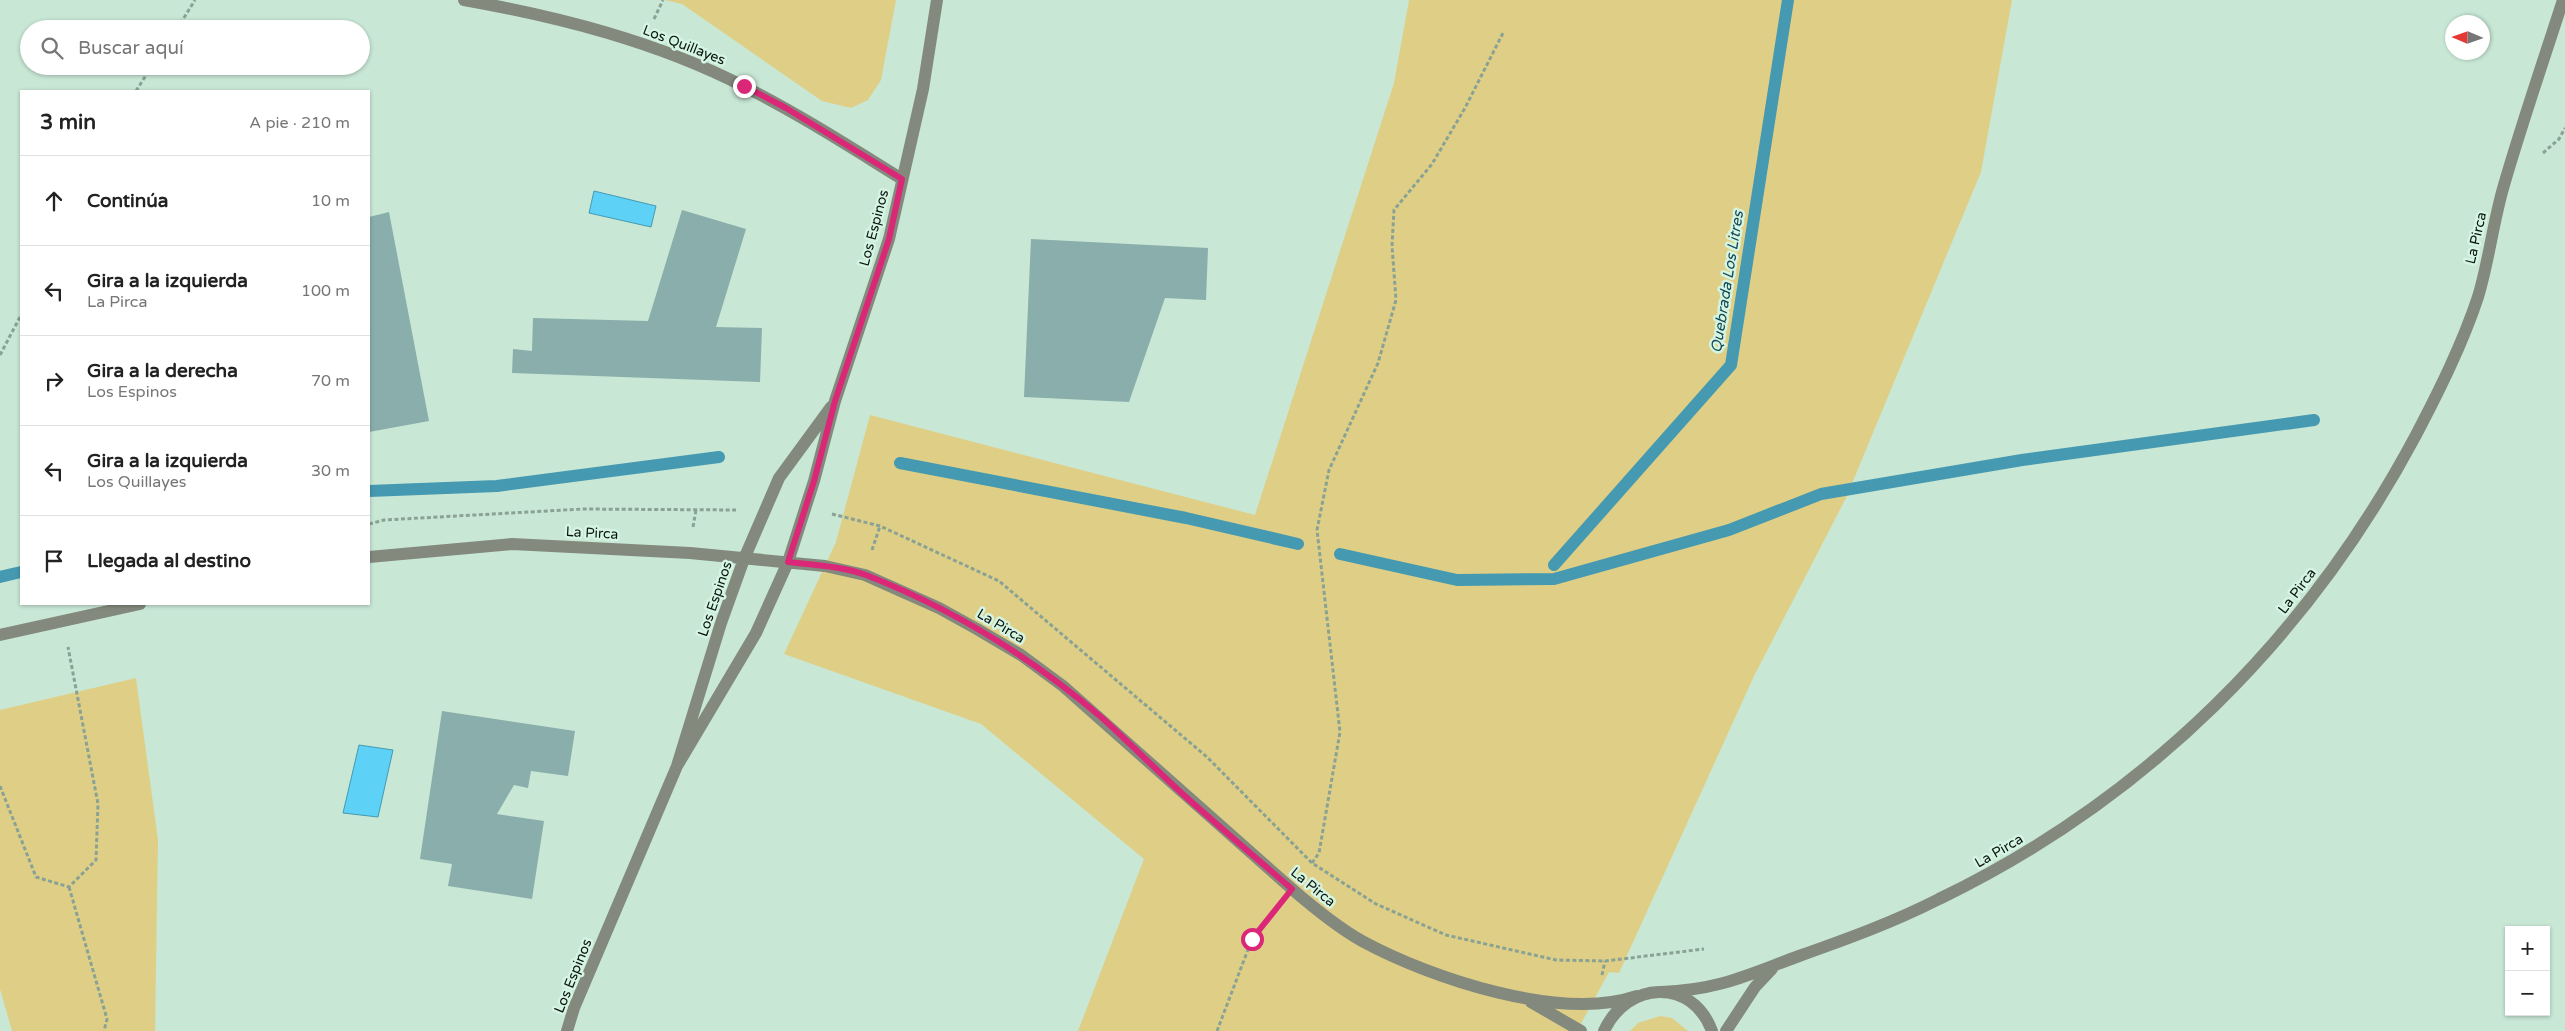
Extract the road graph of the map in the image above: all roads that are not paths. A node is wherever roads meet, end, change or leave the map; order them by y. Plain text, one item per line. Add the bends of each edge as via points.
1 (464, 0) edge
2 (937, 0) edge
3 (2563, 0) edge
4 (902, 179) junction
5 (835, 401) junction
6 (370, 557) edge
7 (744, 559) junction
8 (788, 562) junction
9 (135, 605) edge
10 (0, 635) edge
11 (677, 766) junction
12 (1775, 965) junction
13 (1661, 992) junction
14 (1518, 996) junction
15 (1637, 996) junction
16 (568, 1031) edge
17 (1581, 1031) edge
18 (1604, 1031) edge
19 (1712, 1031) edge
20 (1726, 1031) edge

1 - 4 street, Los Quillayes via 574,24 693,63 786,108
2 - 4 street, Los Espinos via 923,89
3 - 12 street, La Pirca via 2503,188 2478,296 2456,353 2402,462 2365,522 2286,630 2244,678 2198,722 2079,820 2004,866 1920,909
4 - 5 street, Los Espinos via 889,239
5 - 7 street, Los Espinos via 779,478
5 - 8 street, Los Espinos
6 - 7 street, La Pirca via 512,544 690,552
7 - 8 street, La Pirca
7 - 11 street, Los Espinos
8 - 11 street, Los Espinos via 756,633
8 - 14 street, La Pirca via 865,575 939,608 1021,655 1102,718 1186,797 1325,917 1398,959 1437,974
9 - 10 street
11 - 16 street, Los Espinos via 574,1008
12 - 13 street, La Pirca via 1721,986
12 - 20 street, La Pirca via 1755,987
13 - 15 street, La Pirca
13 - 19 street via 1680,996 1696,1006
14 - 15 street, La Pirca via 1595,1004
14 - 17 street, La Pirca
15 - 18 street via 1622,1004 1610,1017

